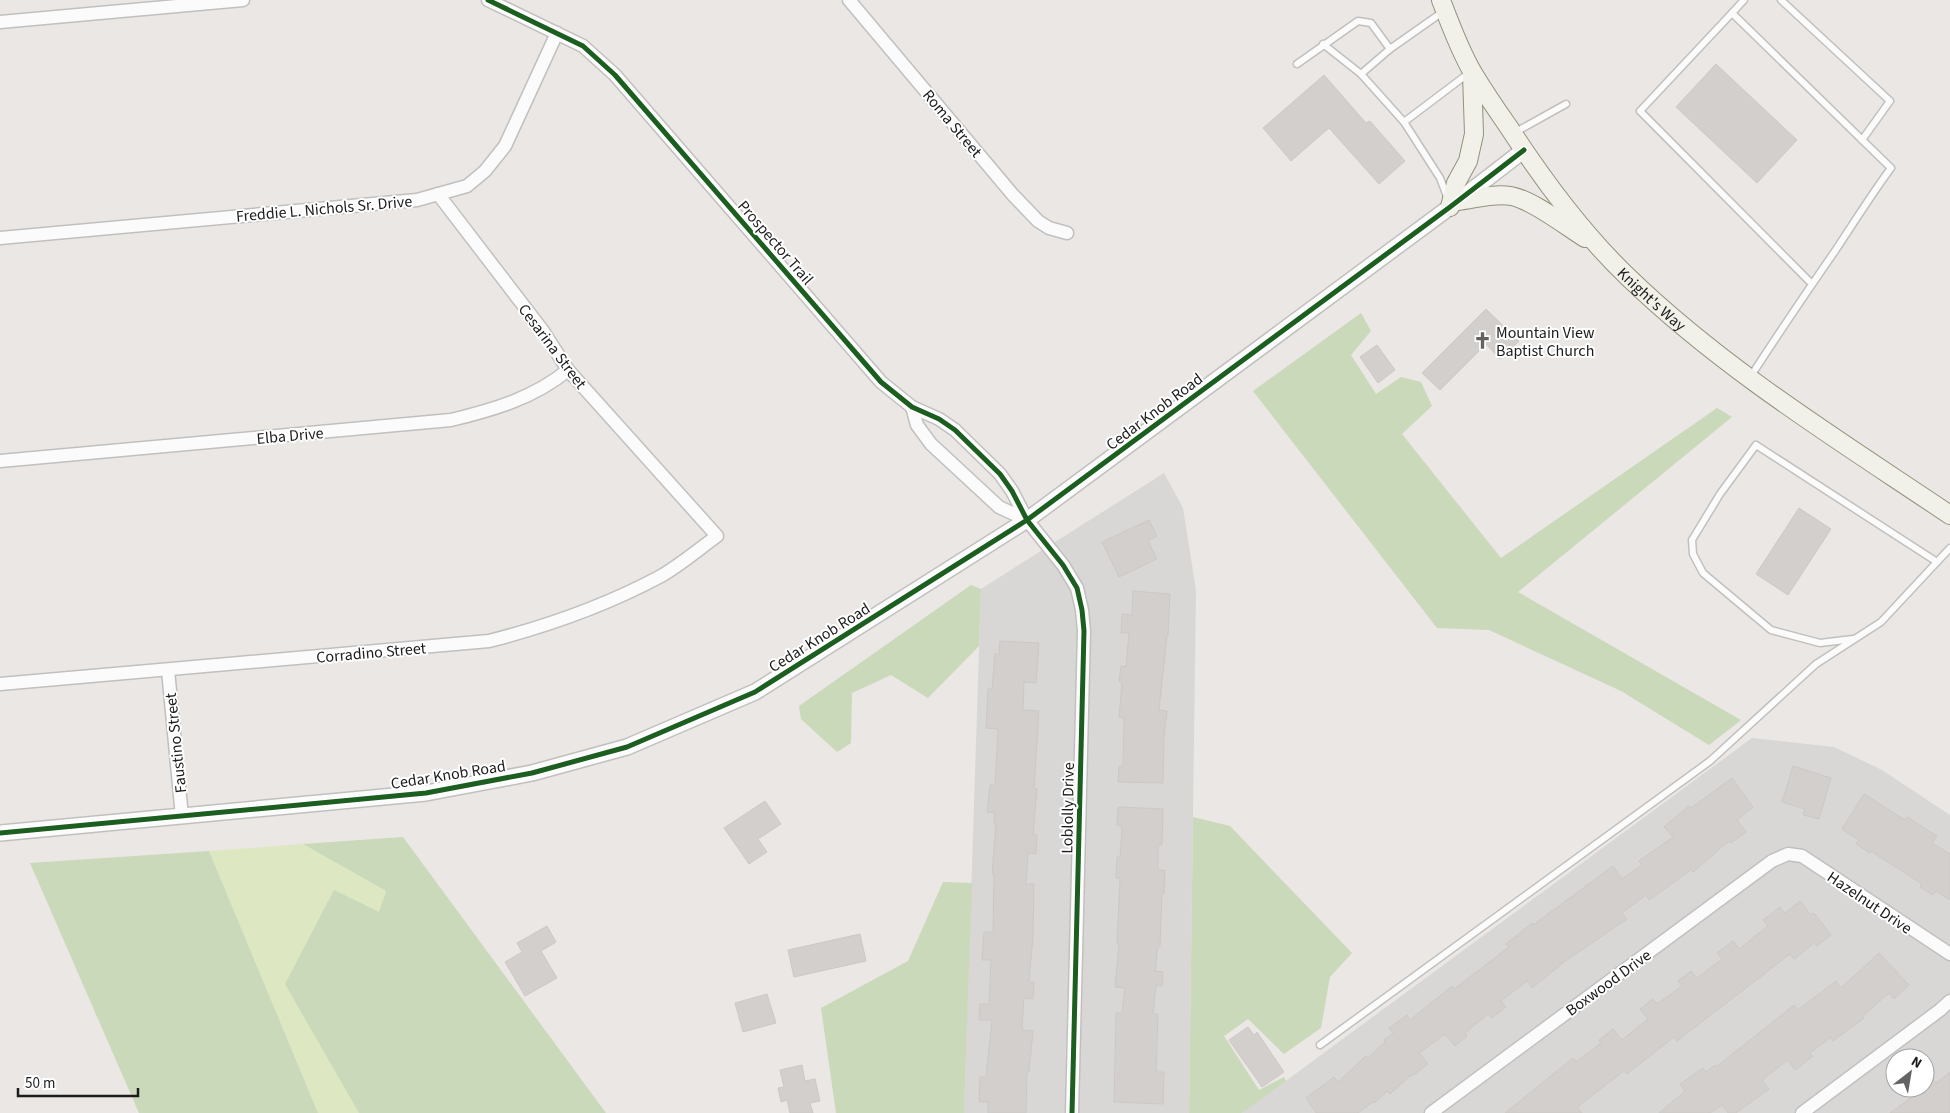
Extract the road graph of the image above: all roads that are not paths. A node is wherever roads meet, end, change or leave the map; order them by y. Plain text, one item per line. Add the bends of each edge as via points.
1 (243, 0) edge
2 (488, 0) edge
3 (849, 0) edge
4 (1744, 0) edge
5 (1781, 0) edge
6 (1443, 5) edge
7 (1732, 13) junction
8 (0, 22) edge
9 (557, 33) junction
10 (1323, 44) junction
11 (1390, 49) junction
12 (1297, 64) dead end
13 (1472, 71) junction
14 (1361, 74) junction
15 (1566, 104) dead end
16 (1404, 122) junction
17 (1512, 134) junction
18 (1862, 140) junction
19 (1524, 150) junction
20 (438, 194) junction
21 (1454, 204) junction
22 (1067, 233) dead end
23 (0, 238) edge
24 (1596, 244) junction
25 (1812, 284) junction
26 (568, 370) junction
27 (1750, 377) junction
28 (912, 407) junction
29 (0, 461) edge
30 (1950, 515) edge
31 (1027, 520) junction
32 (717, 536) joint
33 (1950, 548) edge
34 (1937, 562) junction
35 (1856, 638) junction
36 (168, 670) junction
37 (0, 684) edge
38 (182, 817) junction
39 (0, 833) edge
40 (1788, 854) joint
41 (1950, 954) edge
42 (1950, 1001) edge
43 (1320, 1045) dead end
44 (1072, 1113) edge
45 (1430, 1113) edge
46 (1802, 1113) edge

1 - 8 street
2 - 9 street, Prospector Trail
3 - 22 street, Roma Street via 1013,195 1038,221 1048,228
4 - 7 lane
5 - 18 lane via 1890,101
6 - 11 lane
6 - 13 main road, Knight's Way
7 - 18 lane
7 - 25 lane via 1640,111
9 - 20 street, Freddie L. Nichols Sr. Drive via 505,146 485,171 467,186
9 - 28 street, Prospector Trail via 583,46 615,75 881,382
10 - 11 lane via 1358,21 1371,23
10 - 12 lane
10 - 14 lane
11 - 14 lane
13 - 16 lane
13 - 17 main road, Knight's Way
13 - 21 main road via 1474,134 1468,161 1456,183
14 - 16 lane
15 - 17 lane
16 - 21 lane
17 - 19 main road, Knight's Way
18 - 25 lane via 1890,168
19 - 21 street, Cedar Knob Road
19 - 24 main road, Knight's Way
20 - 23 street, Freddie L. Nichols Sr. Drive via 417,200
20 - 26 street, Cesarina Street
21 - 24 main road via 1495,196 1525,200
21 - 31 street, Cedar Knob Road
24 - 27 main road, Knight's Way via 1673,318
25 - 27 lane
26 - 29 street, Elba Drive via 528,396 489,411 451,420
26 - 32 street, Cesarina Street
27 - 30 main road, Knight's Way
28 - 31 street, Prospector Trail via 955,430 985,458 1000,474
28 - 31 street, Prospector Trail via 917,425 932,444 998,507
31 - 38 street, Cedar Knob Road via 755,692 627,747 532,773 426,793
31 - 44 street, Loblolly Drive via 1063,565 1076,588 1084,630
32 - 36 street, Corradino Street via 662,575 531,631 489,641
33 - 34 lane
34 - 35 lane via 1881,622
34 - 35 lane via 1756,445 1692,540 1693,554 1703,573 1772,630 1820,643
35 - 43 lane via 1816,664 1710,761
36 - 37 street, Corradino Street
36 - 38 street, Faustino Street
38 - 39 street, Cedar Knob Road
40 - 41 street, Hazelnut Drive via 1802,856
40 - 45 street, Boxwood Drive via 1772,861
42 - 46 street

